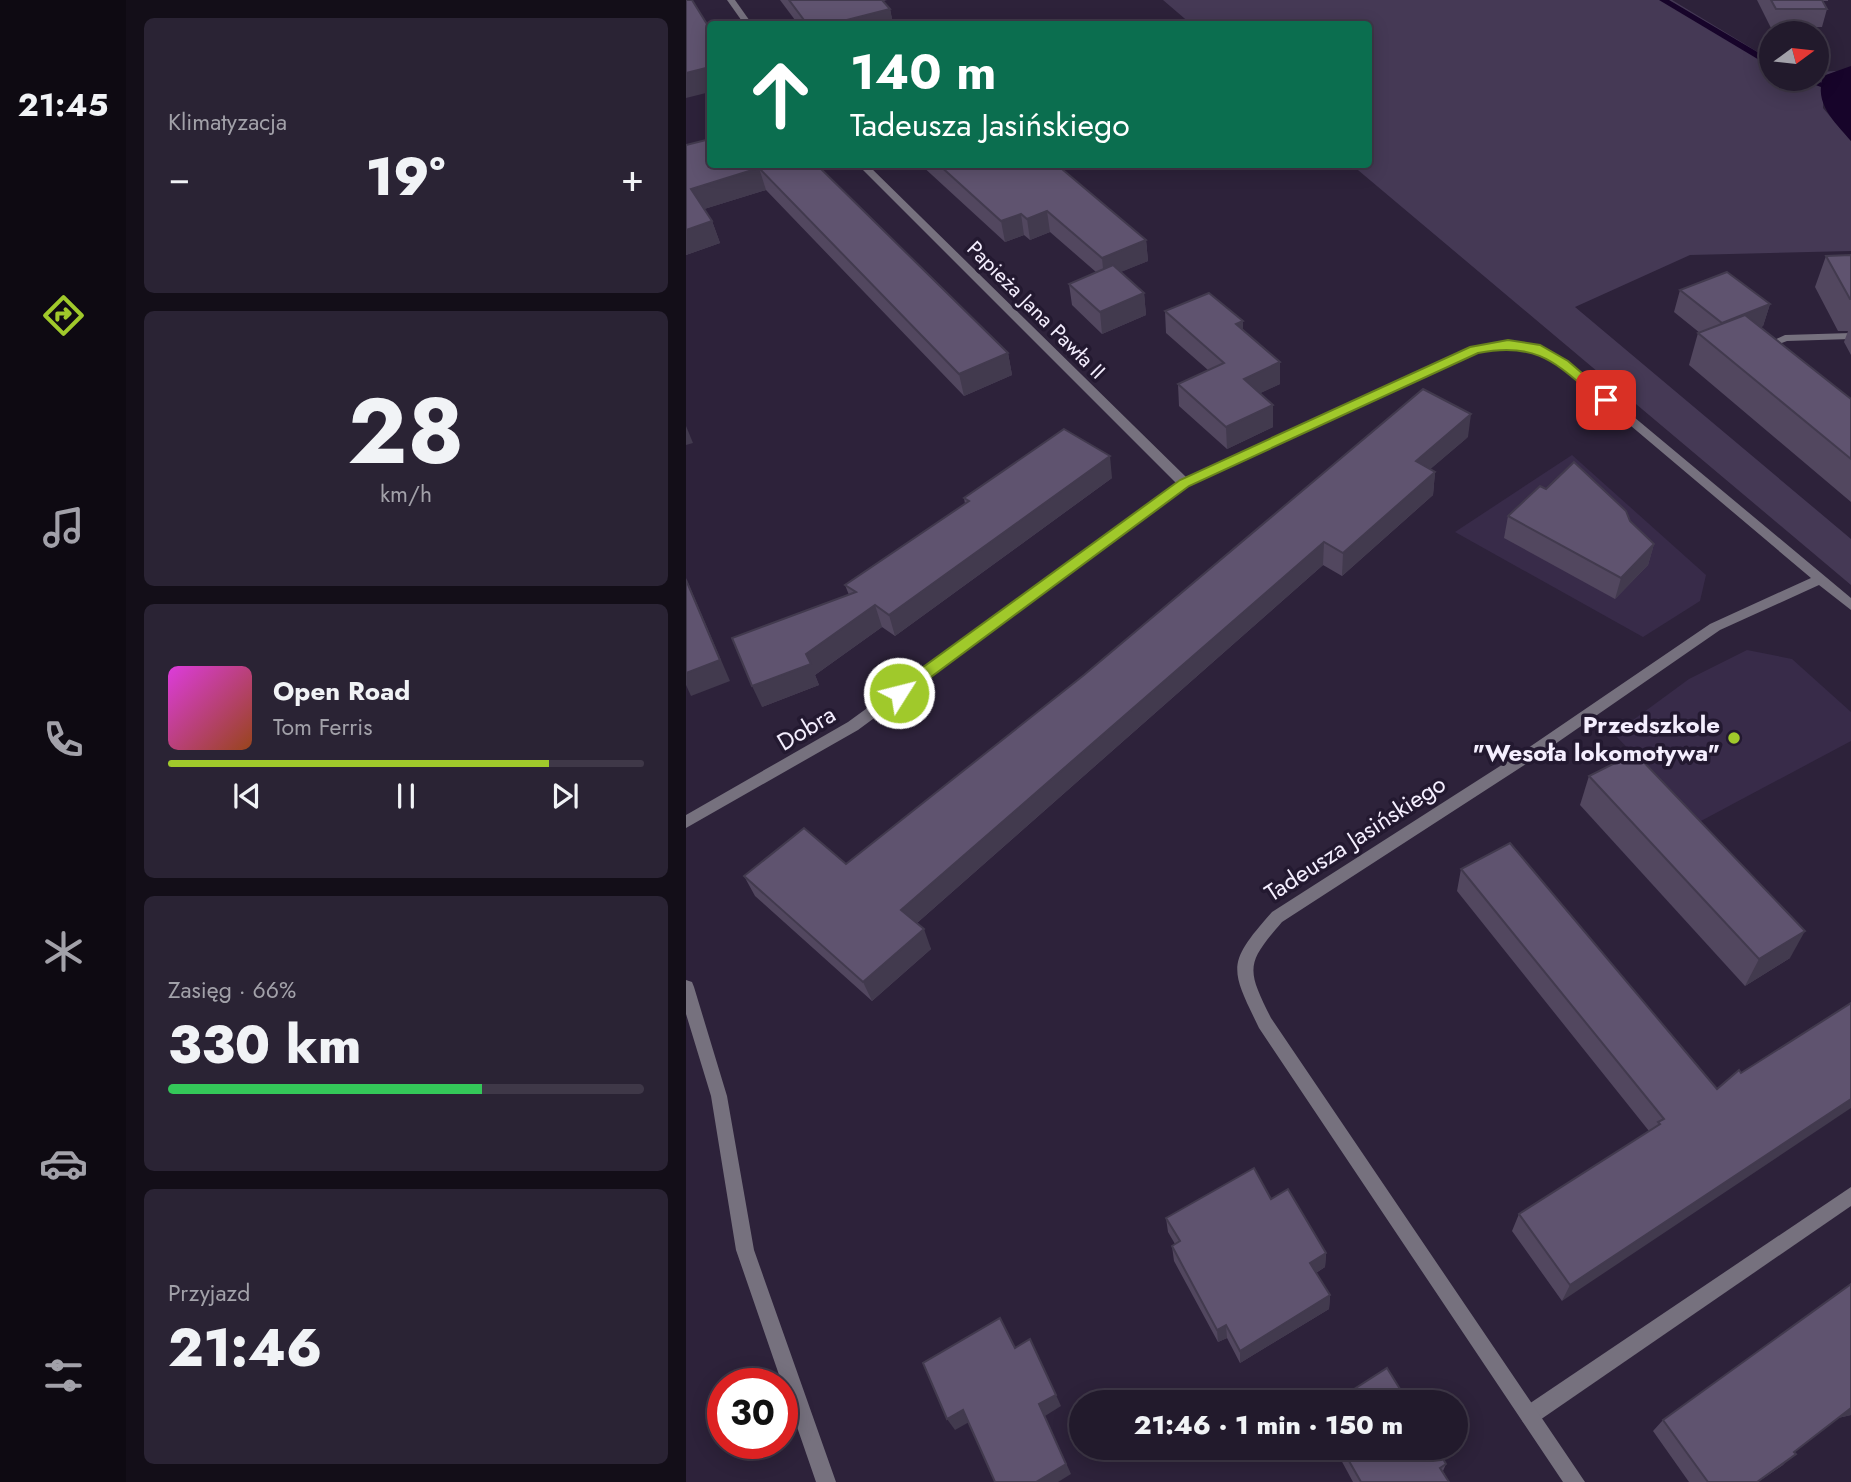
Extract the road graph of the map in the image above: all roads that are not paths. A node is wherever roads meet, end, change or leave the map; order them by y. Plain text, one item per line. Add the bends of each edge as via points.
1 (731, 0) edge
2 (746, 21) edge
3 (865, 168) edge
4 (1851, 336) edge
5 (1783, 360) edge
6 (1184, 483) junction
7 (1821, 579) junction
8 (1851, 605) edge
9 (686, 822) edge
10 (686, 988) edge
11 (1851, 1195) edge
12 (1530, 1415) junction
13 (826, 1482) edge
14 (1575, 1482) edge

1 - 2 street
3 - 6 street, Papieża Jana Pawła II
4 - 5 street via 1786,338 1773,343 1774,352
6 - 7 street, Dobra via 1475,349 1508,344 1536,348 1564,364
6 - 9 street, Dobra via 853,726
7 - 8 street
7 - 12 street, Tadeusza Jasińskiego via 1715,627 1527,756 1277,917 1248,949 1242,977 1265,1023
10 - 13 street via 719,1096 745,1250
11 - 12 street
12 - 14 street, Tadeusza Jasińskiego

